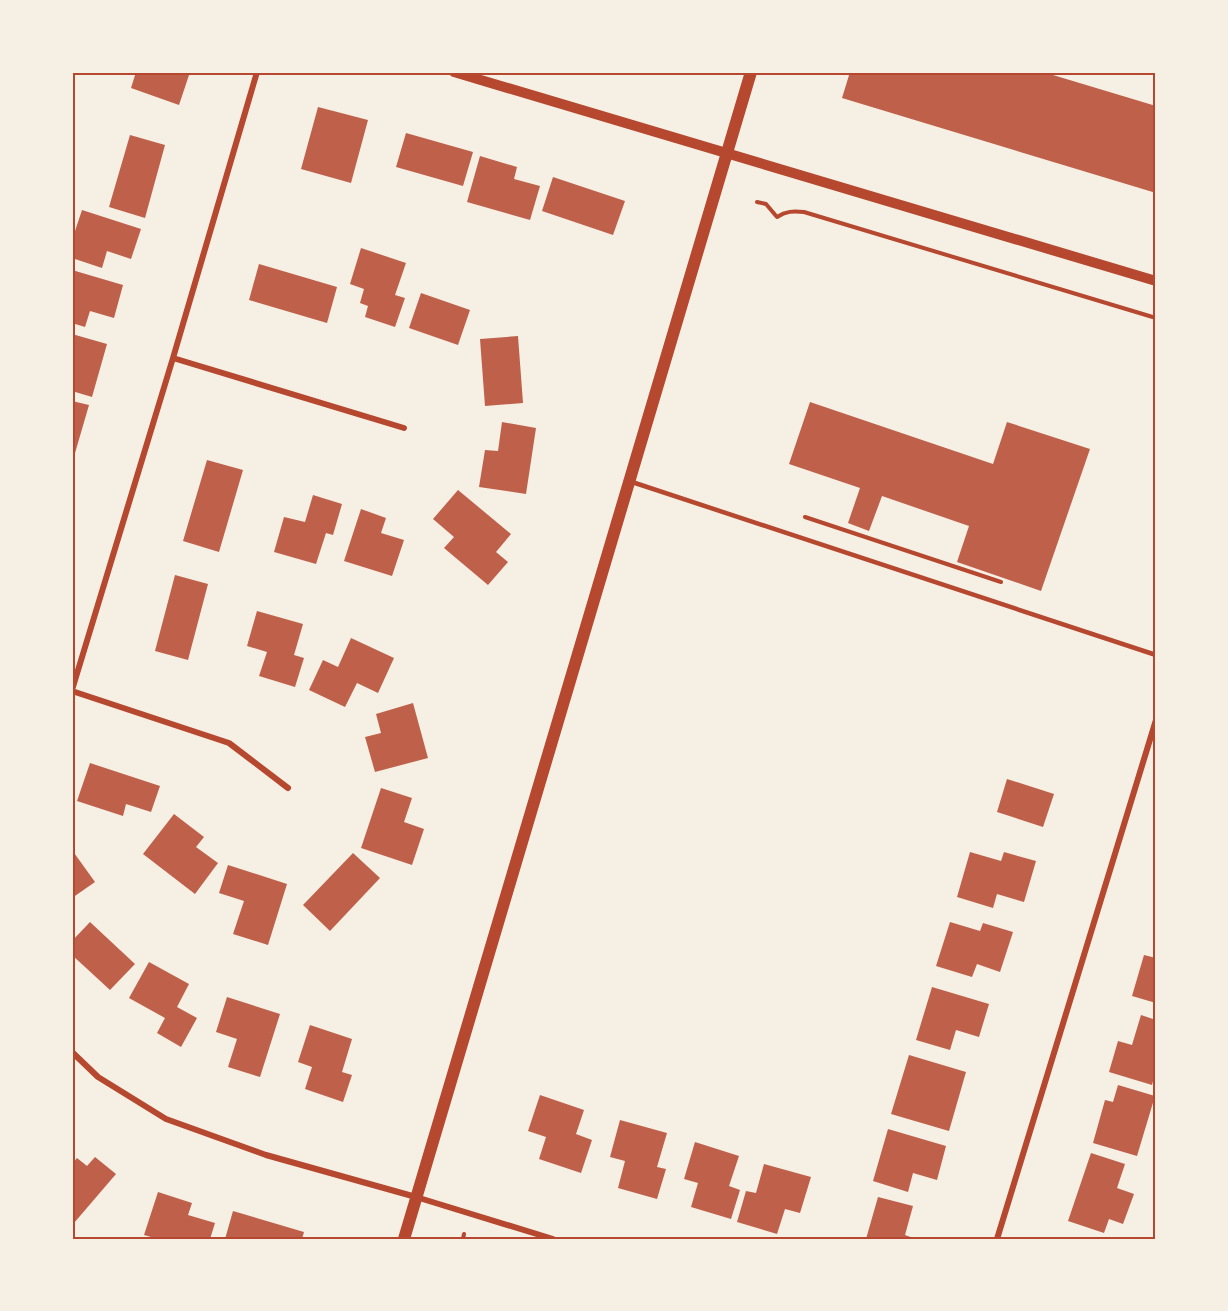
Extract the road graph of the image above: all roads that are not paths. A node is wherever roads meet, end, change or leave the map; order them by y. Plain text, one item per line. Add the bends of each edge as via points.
1 (257, 72) edge
2 (454, 72) edge
3 (751, 72) edge
4 (727, 153) junction
5 (1156, 281) edge
6 (173, 358) junction
7 (404, 428) dead end
8 (629, 481) junction
9 (1156, 656) edge
10 (72, 691) edge
11 (1156, 720) edge
12 (288, 788) dead end
13 (72, 1052) edge
14 (417, 1197) junction
15 (404, 1239) edge
16 (553, 1239) edge
17 (997, 1239) edge

1 - 6 street
2 - 4 street
3 - 4 main road
4 - 5 street
4 - 8 main road
6 - 7 street
6 - 10 street
8 - 9 lane
8 - 14 main road
10 - 12 street via 229,743
11 - 17 street
13 - 14 street via 98,1077 166,1119 266,1155
14 - 15 main road
14 - 16 street

